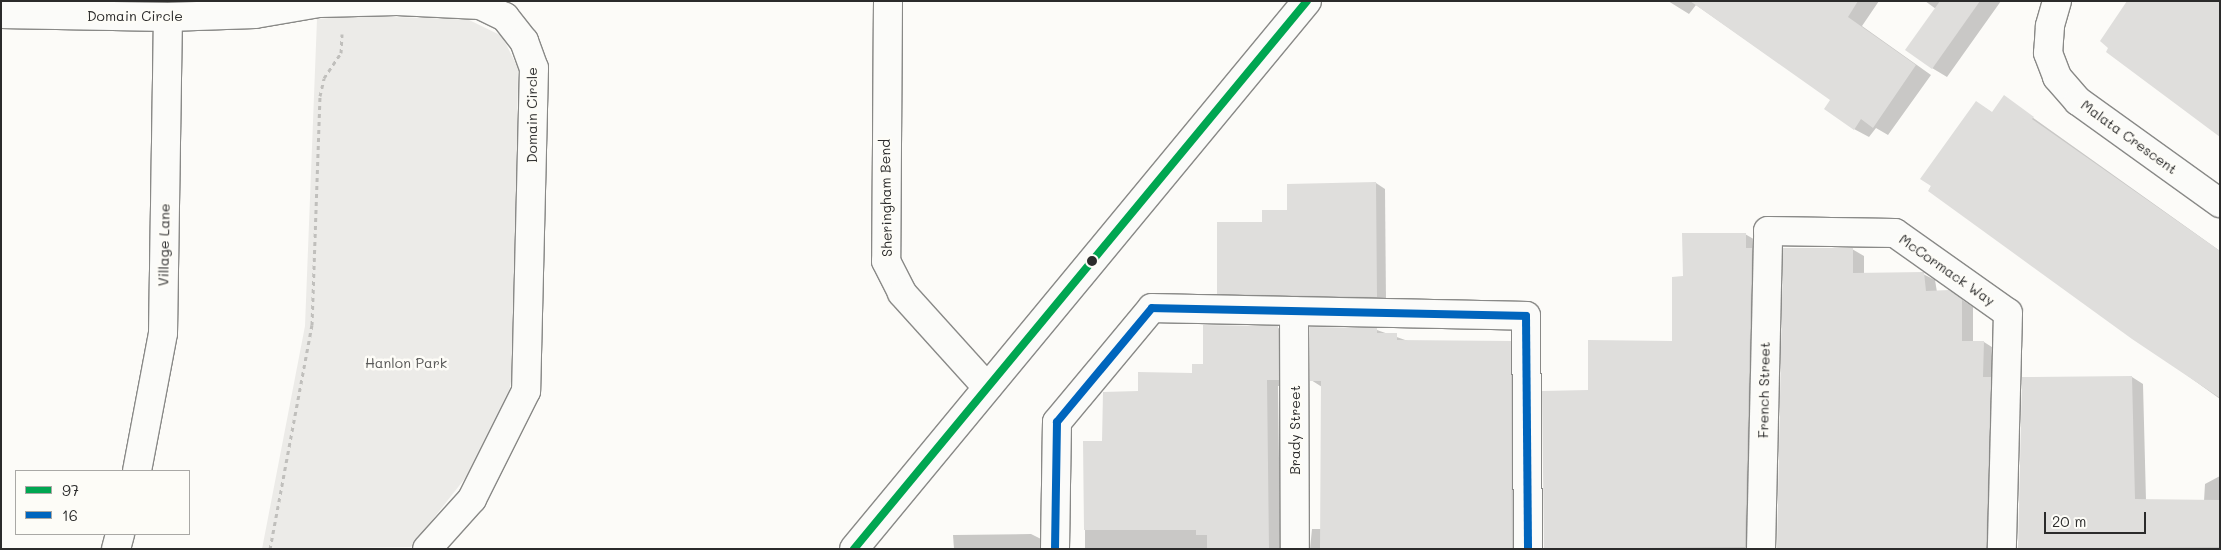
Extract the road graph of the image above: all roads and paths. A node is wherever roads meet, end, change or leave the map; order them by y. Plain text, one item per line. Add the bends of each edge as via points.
1 (888, 1) edge
2 (1307, 1) edge
3 (2057, 1) edge
4 (342, 2) junction
5 (1, 14) edge
6 (168, 17) junction
7 (2220, 203) edge
8 (1768, 231) joint
9 (1294, 311) junction
10 (988, 387) junction
11 (137, 470) edge
12 (120, 535) edge
13 (116, 549) edge
14 (270, 549) edge
15 (427, 549) edge
16 (854, 549) edge
17 (1055, 549) edge
18 (1295, 549) edge
19 (1528, 549) edge
20 (1761, 549) edge
21 (2002, 549) edge

1 - 10 street, Sheringham Bend via 886,262 902,293
2 - 10 street
3 - 7 street, Malata Crescent via 2050,26 2048,53 2057,77 2078,101
4 - 6 street, Domain Circle via 255,14
4 - 14 path via 341,53 324,78 320,96 312,325
4 - 15 street, Domain Circle via 480,5 505,17 524,41 534,68 526,391 472,499
5 - 6 street, Domain Circle
6 - 11 street, Village Lane via 163,333
8 - 20 street, French Street
8 - 21 street, McCormack Way via 1895,233 2008,313 2003,394
9 - 17 street via 1152,308 1058,422
9 - 18 street, Brady Street
9 - 19 street via 1526,316
10 - 16 street
12 - 13 street

